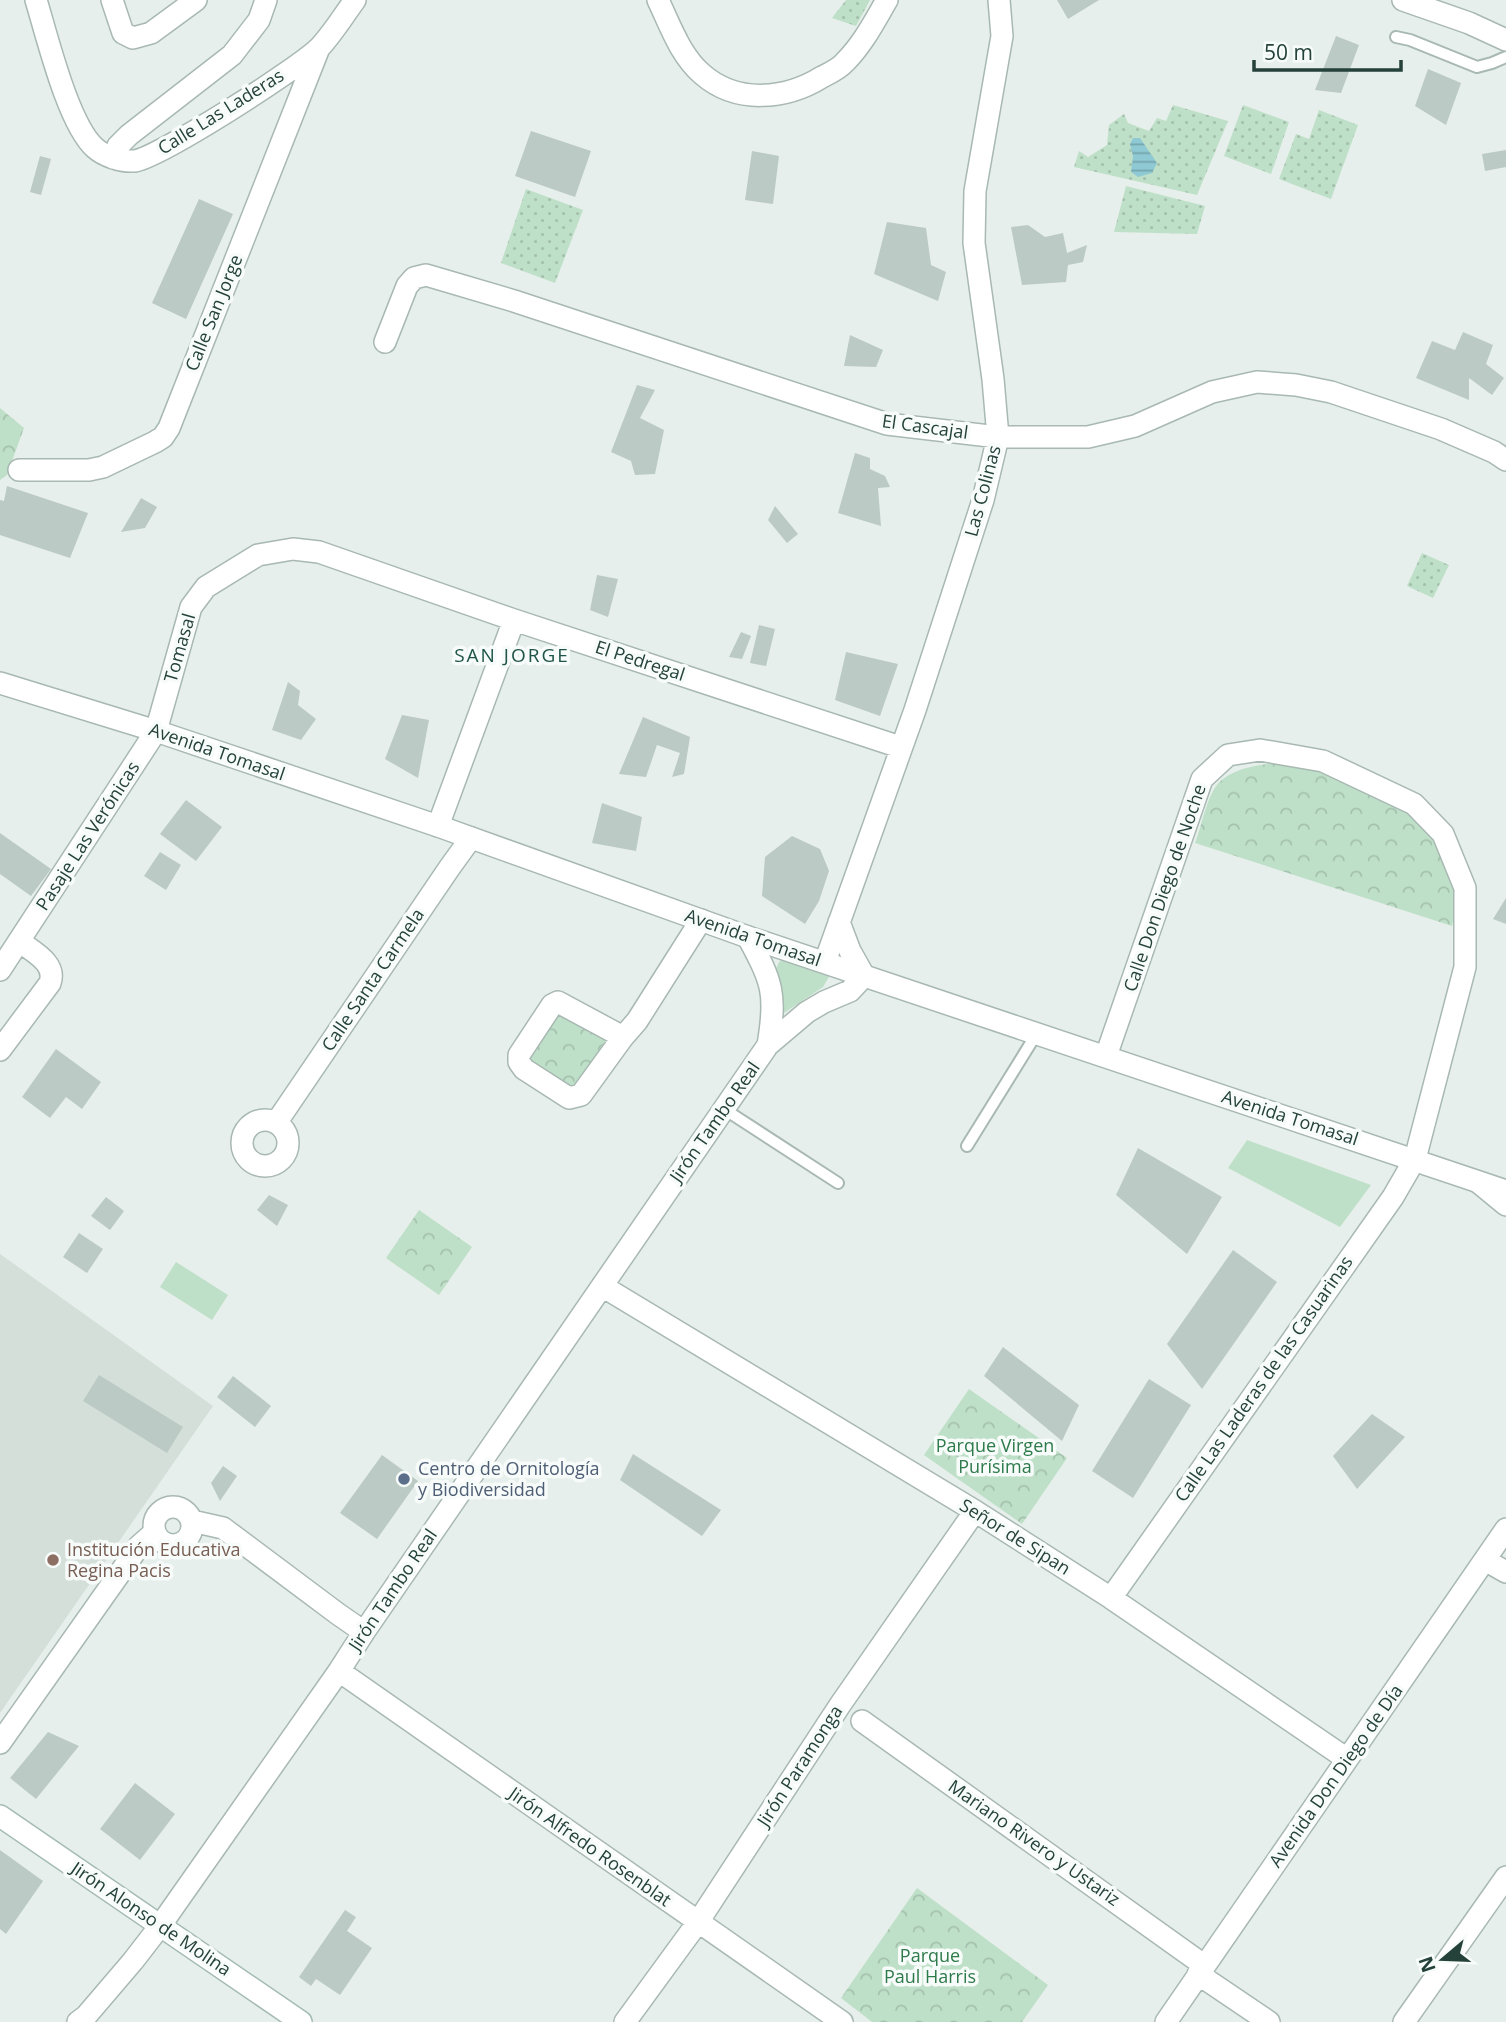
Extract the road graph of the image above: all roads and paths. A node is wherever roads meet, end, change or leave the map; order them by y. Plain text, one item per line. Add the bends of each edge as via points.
1 (36, 0) edge
2 (112, 0) edge
3 (196, 0) edge
4 (266, 0) edge
5 (355, 0) edge
6 (658, 0) edge
7 (887, 0) edge
8 (999, 0) edge
9 (1403, 0) edge
10 (1396, 37) dead end
11 (1506, 40) edge
12 (319, 48) junction
13 (1506, 57) edge
14 (113, 158) junction
15 (385, 342) dead end
16 (998, 437) junction
17 (1506, 460) edge
18 (19, 470) dead end
19 (258, 555) joint
20 (514, 620) junction
21 (0, 683) edge
22 (156, 731) junction
23 (900, 747) junction
24 (438, 826) junction
25 (471, 838) junction
26 (701, 920) junction
27 (839, 922) junction
28 (748, 937) junction
29 (19, 941) junction
30 (825, 962) junction
31 (0, 970) edge
32 (864, 976) junction
33 (1037, 1033) junction
34 (623, 1037) junction
35 (768, 1045) junction
36 (0, 1049) edge
37 (1106, 1056) junction
38 (724, 1109) junction
39 (276, 1123) dead end
40 (967, 1146) dead end
41 (1415, 1159) junction
42 (1476, 1180) junction
43 (838, 1183) dead end
44 (1506, 1191) edge
45 (1506, 1205) edge
46 (602, 1286) junction
47 (975, 1511) junction
48 (1506, 1529) edge
49 (1485, 1560) junction
50 (1506, 1572) edge
51 (1111, 1598) junction
52 (364, 1632) junction
53 (339, 1671) junction
54 (862, 1721) dead end
55 (0, 1743) edge
56 (1347, 1759) junction
57 (0, 1816) edge
58 (1506, 1877) edge
59 (698, 1922) junction
60 (160, 1926) junction
61 (1202, 1970) junction
62 (78, 2022) edge
63 (301, 2022) edge
64 (625, 2022) edge
65 (842, 2022) edge
66 (1166, 2022) edge
67 (1269, 2022) edge
68 (1404, 2022) edge

1 - 14 street via 78,125 94,148
2 - 3 street via 123,33 133,38 151,33
4 - 14 street via 259,20 232,55 129,135
5 - 12 street, Calle Las Laderas
6 - 7 street via 680,46 701,73 726,90 754,96 781,94 843,65
8 - 16 street, Las Colinas via 1002,36 975,191 974,243
9 - 11 street
10 - 13 lane via 1477,67
12 - 14 street, Calle Las Laderas via 253,95 154,155 135,161
12 - 18 street, Calle San Jorge via 163,437 96,468
15 - 16 street, El Cascajal via 407,286 426,275 887,424
16 - 17 street, El Cascajal via 1088,437 1135,426 1212,392 1257,382 1331,392 1441,429
16 - 23 street, Las Colinas via 983,500
19 - 20 street, El Pedregal via 293,549 319,552
19 - 22 street, Tomasal via 206,587 191,607
20 - 23 street, El Pedregal
20 - 24 street
21 - 22 street, Avenida Tomasal
22 - 24 street, Avenida Tomasal
22 - 29 street, Pasaje Las Verónicas
23 - 27 street, Las Colinas
24 - 25 street, Avenida Tomasal
25 - 26 street, Avenida Tomasal
25 - 39 street, Calle Santa Carmela
26 - 28 street, Avenida Tomasal
26 - 34 street
27 - 30 street, Las Colinas
27 - 32 street
28 - 30 street, Avenida Tomasal
28 - 35 street, Jirón Tambo Real via 772,992 774,1013
29 - 31 street, Pasaje Las Verónicas
29 - 36 street via 51,966 52,975
30 - 32 street, Avenida Tomasal
32 - 33 street, Avenida Tomasal
32 - 35 street, Jirón Tambo Real via 850,991 807,1013
33 - 37 street, Avenida Tomasal
33 - 40 lane
34 - 34 street via 576,1097 569,1098 519,1062 551,1005 558,1002
35 - 38 street, Jirón Tambo Real
37 - 41 street, Avenida Tomasal
37 - 41 street, Calle Don Diego de Noche via 1202,779 1228,755 1260,750 1323,761 1415,804 1443,834 1465,888 1465,967
38 - 43 lane
38 - 46 street, Jirón Tambo Real
41 - 42 street, Avenida Tomasal
41 - 51 street, Calle Las Laderas de las Casuarinas
42 - 44 street, Avenida Tomasal
42 - 45 street
46 - 47 street, Señor de Sipan
46 - 52 street, Jirón Tambo Real
47 - 51 street, Señor de Sipan
47 - 59 street, Jirón Paramonga via 840,1705
48 - 49 street, Avenida Don Diego de Día
49 - 50 street
49 - 56 street, Avenida Don Diego de Día
51 - 56 street, Señor de Sipan
52 - 53 street, Jirón Tambo Real
52 - 55 street via 223,1528 192,1521 191,1534 182,1544 168,1545 155,1532 139,1546
53 - 59 street, Jirón Alfredo Rosenblat
53 - 60 street, Jirón Tambo Real
54 - 61 street, Mariano Rivero y Ustariz
56 - 61 street, Avenida Don Diego de Día
57 - 60 street, Jirón Alonso de Molina
58 - 68 street
59 - 64 street, Jirón Paramonga
59 - 65 street, Jirón Alfredo Rosenblat
60 - 62 street, Jirón Tambo Real
60 - 63 street, Jirón Alonso de Molina
61 - 66 street, Avenida Don Diego de Día
61 - 67 street, Mariano Rivero y Ustariz

